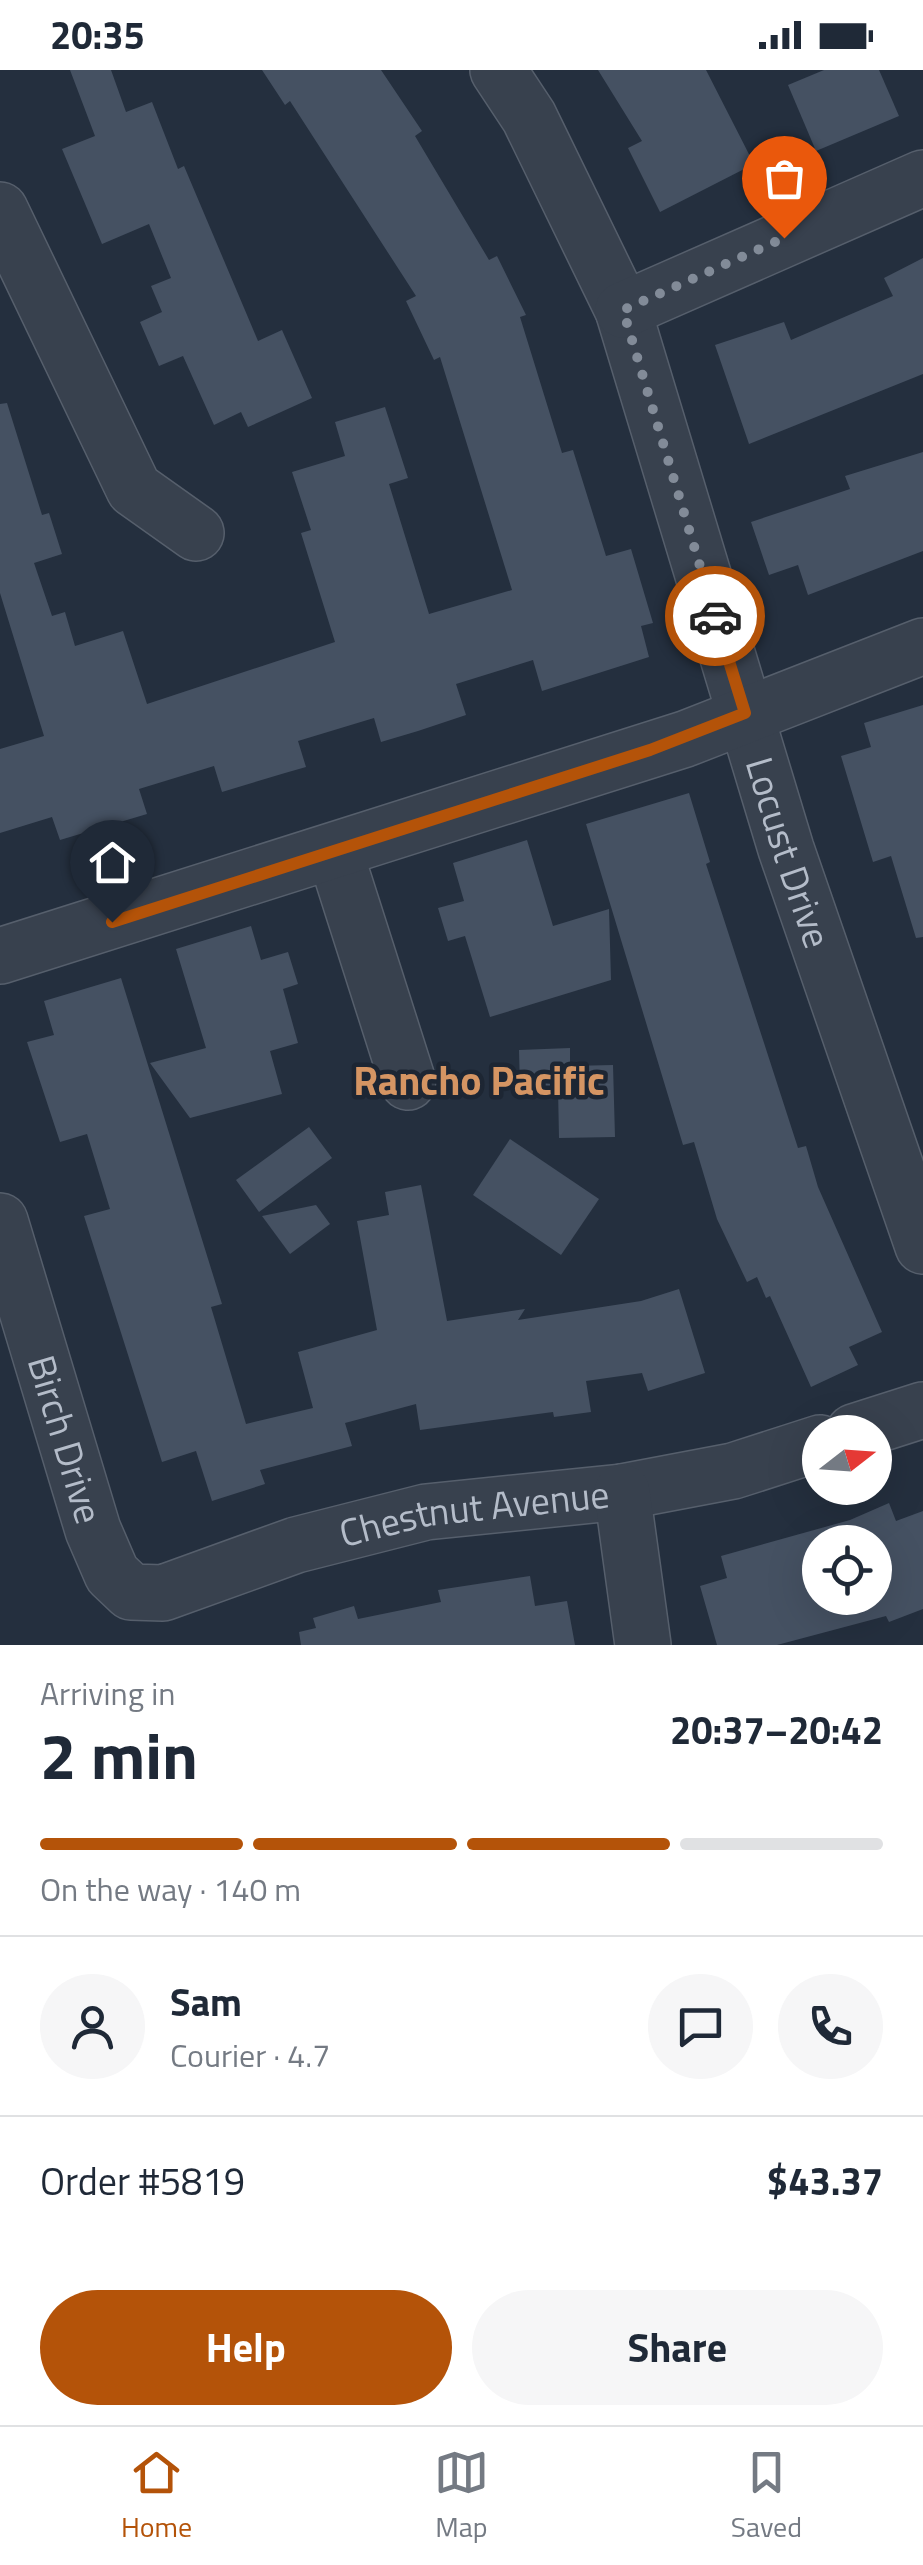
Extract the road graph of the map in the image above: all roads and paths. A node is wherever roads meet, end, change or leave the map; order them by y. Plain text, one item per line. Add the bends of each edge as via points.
1 (498, 70) edge
2 (923, 178) edge
3 (0, 210) edge
4 (623, 310) junction
5 (196, 533) dead end
6 (923, 646) edge
7 (745, 713) junction
8 (335, 853) junction
9 (0, 956) edge
10 (408, 1082) dead end
11 (0, 1221) edge
12 (923, 1246) edge
13 (923, 1410) edge
14 (892, 1420) edge
15 (802, 1449) edge
16 (622, 1492) junction
17 (131, 1592) joint
18 (643, 1645) edge

1 - 4 street, Locust Drive via 529,117
2 - 4 street
3 - 5 street via 134,490
4 - 7 street, Locust Drive
6 - 7 street
7 - 8 street
7 - 12 street, Locust Drive
8 - 9 street
8 - 10 street
11 - 17 street, Birch Drive via 93,1530 112,1574
13 - 14 street
15 - 16 street, Chestnut Avenue
16 - 17 street, Chestnut Avenue via 426,1512 296,1546 163,1593
16 - 18 street

